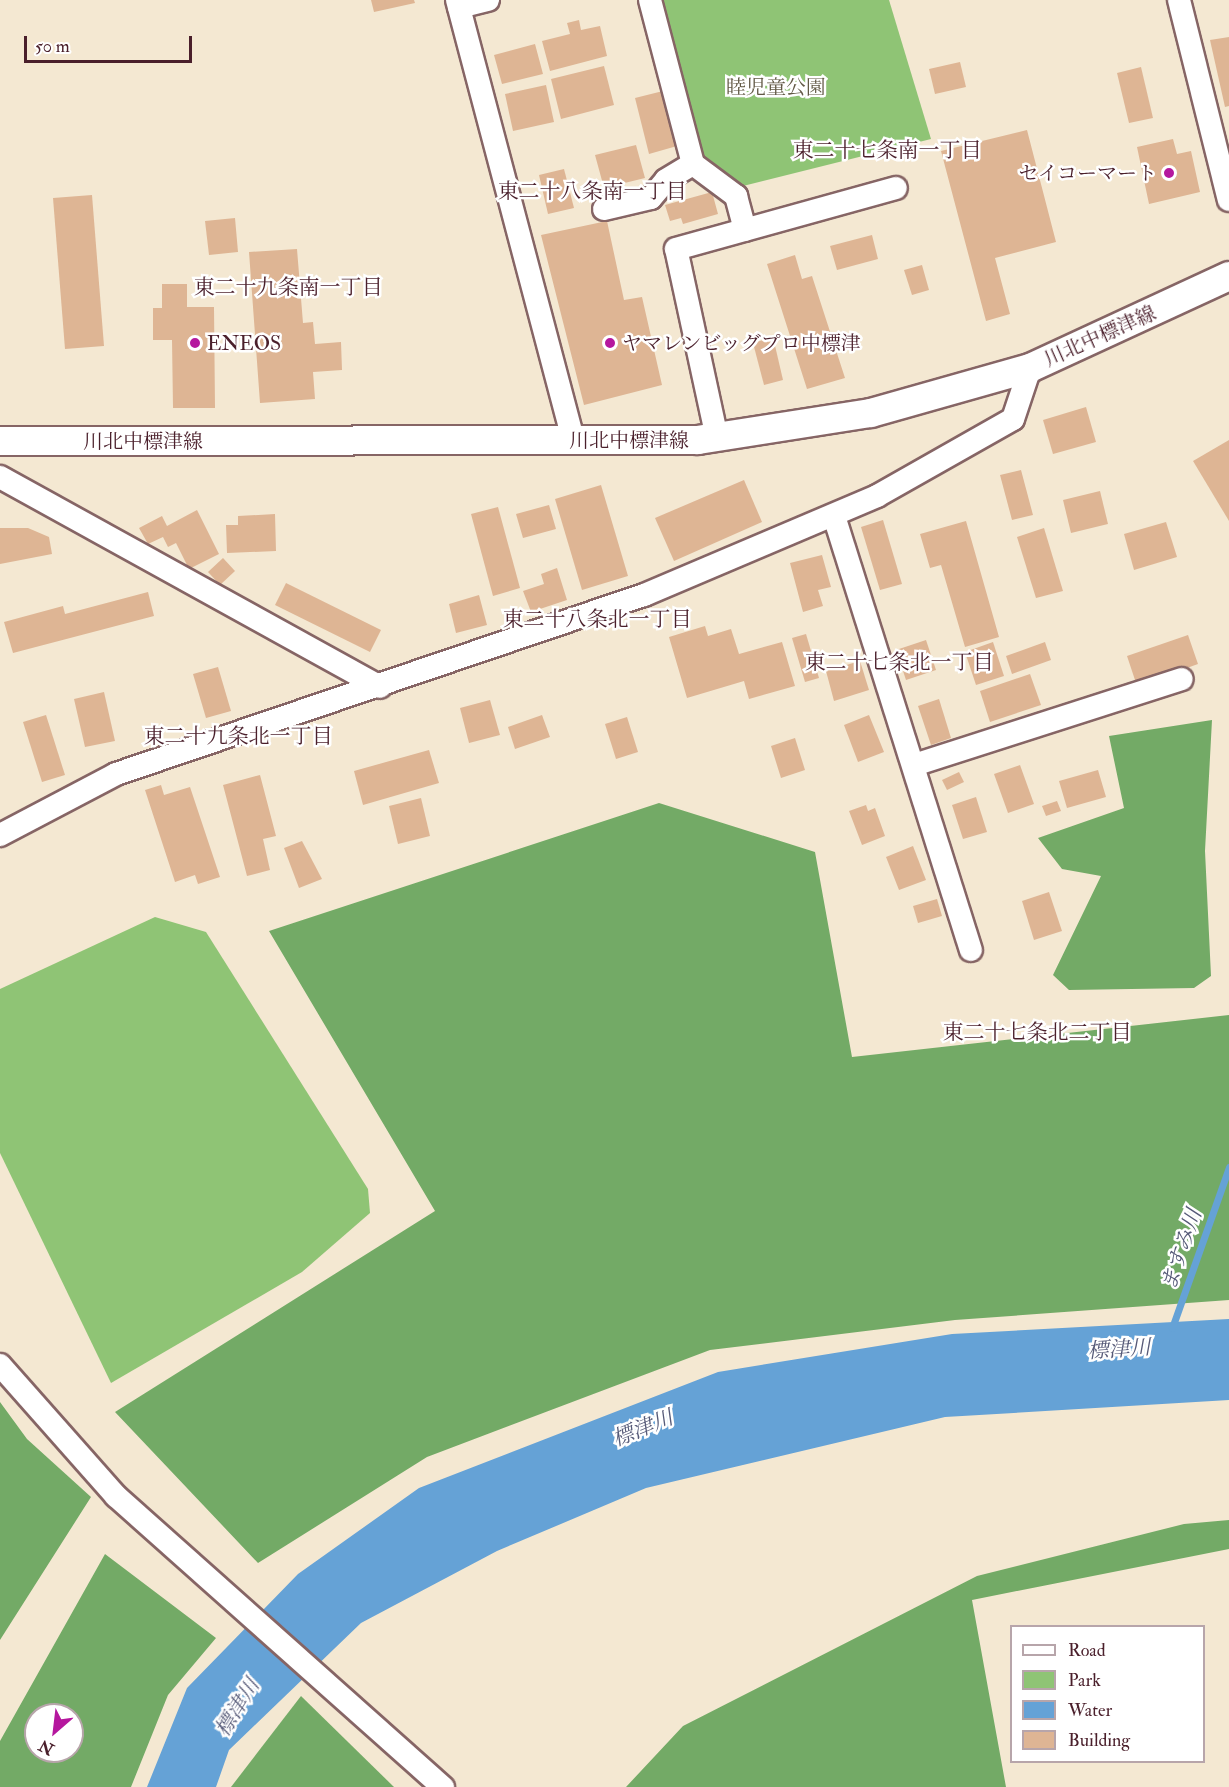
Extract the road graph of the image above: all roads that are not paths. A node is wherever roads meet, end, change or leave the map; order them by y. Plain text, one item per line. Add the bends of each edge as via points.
1 (488, 0) edge
2 (650, 0) edge
3 (1179, 0) edge
4 (458, 4) edge
5 (693, 164) junction
6 (897, 188) dead end
7 (1229, 200) edge
8 (604, 209) dead end
9 (745, 230) junction
10 (1229, 276) edge
11 (1030, 368) junction
12 (717, 438) junction
13 (573, 440) junction
14 (0, 441) edge
15 (0, 477) edge
16 (834, 516) junction
17 (1182, 679) dead end
18 (380, 687) junction
19 (914, 765) junction
20 (0, 835) edge
21 (971, 950) dead end
22 (0, 1365) edge
23 (443, 1787) edge

1 - 4 street
2 - 5 street
3 - 7 street
4 - 13 street
5 - 8 street via 666,180 651,198
5 - 9 street via 736,196
6 - 9 street
9 - 12 street via 676,249
10 - 11 main road, 川北中標津線
11 - 12 main road, 川北中標津線 via 871,413
11 - 16 street via 1013,419
12 - 13 main road, 川北中標津線
13 - 14 main road, 川北中標津線
15 - 18 street
16 - 18 street via 644,595
16 - 19 street
17 - 19 street
18 - 20 street via 116,774
19 - 21 street
22 - 23 street via 116,1496

